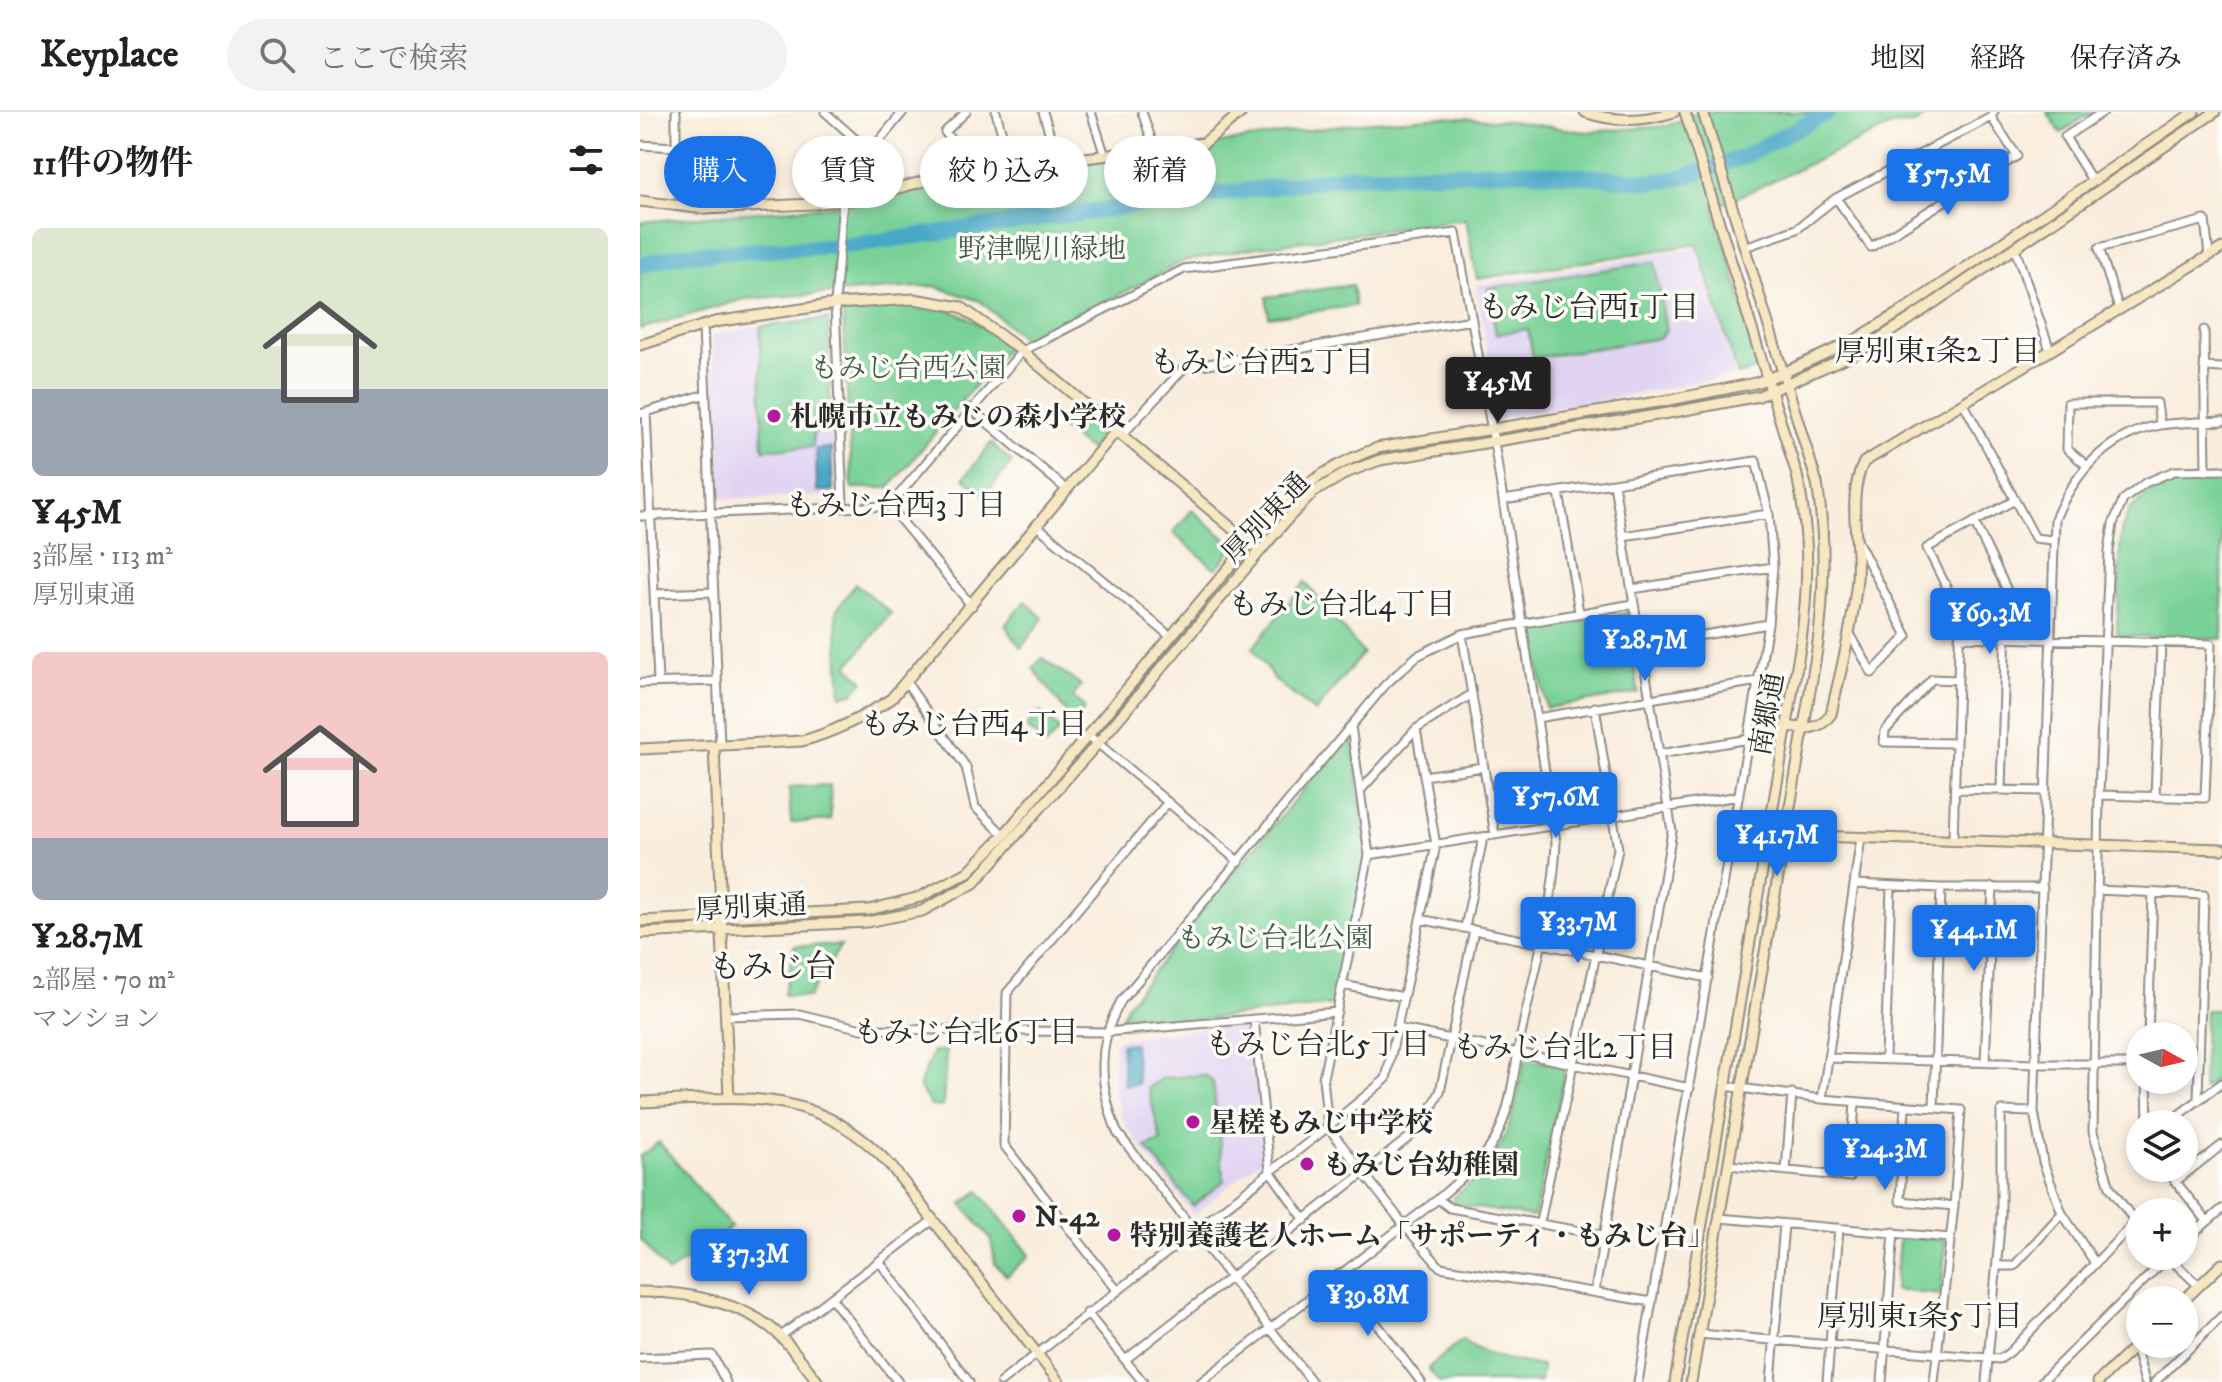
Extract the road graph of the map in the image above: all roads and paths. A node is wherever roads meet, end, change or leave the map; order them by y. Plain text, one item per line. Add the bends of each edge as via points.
1 (676, 112) edge
2 (825, 112) edge
3 (902, 112) edge
4 (966, 112) edge
5 (996, 112) edge
6 (1043, 112) edge
7 (1091, 112) edge
8 (1142, 112) edge
9 (1242, 112) edge
10 (1585, 112) edge
11 (1674, 112) edge
12 (1685, 112) edge
13 (1703, 112) edge
14 (2103, 112) edge
15 (2194, 112) edge
16 (2215, 112) edge
17 (1993, 114) edge
18 (852, 136) edge
19 (883, 136) edge
20 (948, 136) edge
21 (1003, 136) edge
22 (1050, 136) edge
23 (1150, 136) edge
24 (1213, 136) edge
25 (640, 145) edge
26 (1104, 153) edge
27 (2093, 182) junction
28 (1836, 198) junction
29 (792, 204) edge
30 (641, 205) edge
31 (842, 208) edge
32 (1745, 247) junction
33 (2222, 248) edge
34 (2015, 249) junction
35 (2209, 256) junction
36 (835, 304) junction
37 (2119, 309) junction
38 (1472, 320) junction
39 (703, 326) junction
40 (2204, 330) dead end
41 (642, 342) edge
42 (2050, 350) junction
43 (1022, 351) junction
44 (2204, 367) junction
45 (2222, 368) edge
46 (1783, 373) junction
47 (1768, 378) junction
48 (1787, 385) junction
49 (1772, 391) junction
50 (706, 394) junction
51 (1963, 402) junction
52 (970, 408) junction
53 (643, 413) edge
54 (2222, 421) edge
55 (2205, 422) junction
56 (2160, 425) junction
57 (1492, 429) junction
58 (1120, 433) junction
59 (1494, 442) junction
60 (2086, 465) junction
61 (2222, 470) edge
62 (2206, 471) junction
63 (1614, 484) junction
64 (1066, 489) junction
65 (1559, 492) junction
66 (1503, 500) junction
67 (2015, 500) junction
68 (843, 506) junction
69 (889, 506) junction
70 (710, 512) junction
71 (1769, 514) junction
72 (651, 515) junction
73 (640, 516) edge
74 (1974, 522) junction
75 (1036, 525) junction
76 (1623, 536) junction
77 (1857, 540) junction
78 (2052, 540) junction
79 (1249, 543) junction
80 (1259, 551) junction
81 (1773, 567) junction
82 (1632, 589) junction
83 (713, 592) junction
84 (654, 594) junction
85 (1633, 604) junction
86 (972, 606) junction
87 (1579, 612) junction
88 (1522, 622) junction
89 (1768, 624) junction
90 (1849, 631) junction
91 (1462, 634) junction
92 (1170, 636) junction
93 (1959, 637) junction
94 (2006, 638) junction
95 (2050, 639) junction
96 (2107, 641) junction
97 (2161, 643) junction
98 (1640, 646) junction
99 (1958, 680) junction
100 (717, 681) junction
101 (1758, 681) junction
102 (658, 682) junction
103 (906, 682) junction
104 (640, 683) edge
105 (1472, 694) junction
106 (1650, 698) junction
107 (1595, 707) junction
108 (1537, 718) junction
109 (1351, 726) junction
110 (1786, 726) junction
111 (1803, 728) junction
112 (1416, 729) junction
113 (1088, 735) junction
114 (1749, 739) junction
115 (1098, 743) junction
116 (1956, 743) junction
117 (717, 746) junction
118 (640, 749) edge
119 (1660, 754) junction
120 (1483, 767) junction
121 (1424, 776) junction
122 (1955, 789) junction
123 (2001, 790) junction
124 (1360, 791) junction
125 (2046, 791) junction
126 (2099, 795) junction
127 (1739, 796) junction
128 (2155, 797) junction
129 (1168, 802) junction
130 (1668, 807) junction
131 (1613, 817) junction
132 (1554, 825) junction
133 (1004, 835) junction
134 (1495, 835) junction
135 (1768, 835) junction
136 (1784, 835) junction
137 (1483, 838) junction
138 (1861, 838) junction
139 (1953, 840) junction
140 (2044, 843) junction
141 (1436, 845) junction
142 (2098, 845) junction
143 (2222, 849) edge
144 (1369, 855) junction
145 (1239, 862) junction
146 (1855, 884) junction
147 (1891, 887) junction
148 (1993, 887) junction
149 (1941, 888) junction
150 (2043, 888) junction
151 (2097, 890) junction
152 (2153, 892) junction
153 (723, 918) junction
154 (1420, 919) junction
155 (640, 921) edge
156 (1469, 929) junction
157 (723, 930) junction
158 (640, 933) edge
159 (1541, 945) junction
160 (1596, 956) junction
161 (1648, 967) junction
162 (1708, 978) junction
163 (1343, 985) junction
164 (1403, 997) junction
165 (1337, 1012) junction
166 (726, 1016) junction
167 (1254, 1019) junction
168 (2148, 1022) edge
169 (1397, 1028) junction
170 (1005, 1032) junction
171 (1106, 1032) junction
172 (1451, 1038) junction
173 (1518, 1052) junction
174 (1885, 1057) junction
175 (1828, 1058) junction
176 (1935, 1060) junction
177 (1985, 1061) junction
178 (2092, 1062) junction
179 (2126, 1063) edge
180 (1574, 1064) junction
181 (2036, 1064) junction
182 (1631, 1076) junction
183 (2222, 1083) edge
184 (1725, 1086) junction
185 (1690, 1088) junction
186 (1741, 1088) junction
187 (1792, 1093) junction
188 (729, 1098) junction
189 (1822, 1099) junction
190 (2198, 1100) junction
191 (640, 1102) edge
192 (1855, 1102) junction
193 (1905, 1107) junction
194 (1934, 1108) junction
195 (2185, 1110) edge
196 (2034, 1112) junction
197 (1328, 1127) junction
198 (2222, 1145) edge
199 (2198, 1164) edge
200 (1728, 1165) junction
201 (1270, 1171) junction
202 (1786, 1171) junction
203 (1363, 1174) junction
204 (2175, 1182) edge
205 (1438, 1199) junction
206 (1954, 1206) junction
207 (2222, 1209) edge
208 (2126, 1210) edge
209 (2062, 1213) junction
210 (1719, 1218) junction
211 (933, 1220) junction
212 (1305, 1220) junction
213 (2207, 1221) junction
214 (1540, 1222) junction
215 (1784, 1224) junction
216 (1404, 1225) junction
217 (1839, 1228) junction
218 (2198, 1229) edge
219 (1194, 1230) junction
220 (1894, 1232) junction
221 (1603, 1235) junction
222 (2126, 1236) edge
223 (1950, 1238) junction
224 (879, 1261) junction
225 (2095, 1263) junction
226 (2222, 1264) edge
227 (1998, 1266) junction
228 (2154, 1270) edge
229 (2182, 1270) edge
230 (1339, 1274) junction
231 (1229, 1277) junction
232 (2199, 1286) joint
233 (1117, 1290) junction
234 (1595, 1291) junction
235 (640, 1292) edge
236 (832, 1299) junction
237 (1652, 1302) junction
238 (1087, 1313) junction
239 (2222, 1316) edge
240 (1269, 1327) junction
241 (1699, 1334) junction
242 (781, 1336) junction
243 (1774, 1340) junction
244 (1830, 1345) junction
245 (1884, 1350) junction
246 (1037, 1353) junction
247 (1937, 1354) junction
248 (2126, 1355) edge
249 (640, 1358) edge
250 (2141, 1358) edge
251 (1988, 1359) junction
252 (1125, 1360) junction
253 (1310, 1379) edge
254 (726, 1382) edge
255 (818, 1382) edge
256 (898, 1382) edge
257 (969, 1382) edge
258 (1001, 1382) edge
259 (1059, 1382) edge
260 (1143, 1382) edge
261 (1201, 1382) edge
262 (1299, 1382) edge
263 (1421, 1382) edge
264 (1638, 1382) edge
265 (1675, 1382) edge
266 (1691, 1382) edge
267 (1771, 1382) edge
268 (1827, 1382) edge
269 (1882, 1382) edge
270 (1934, 1382) edge
271 (1986, 1382) edge
272 (2041, 1382) edge
273 (2098, 1382) edge
274 (2145, 1382) edge
275 (2155, 1382) edge

1 - 25 street via 676,147
2 - 18 street
3 - 19 street
4 - 20 street via 945,132
5 - 21 street
6 - 22 street
7 - 26 street
8 - 23 street
9 - 24 street
10 - 11 street via 1622,120
12 - 47 street, 南郷通
13 - 32 street, 南郷通
14 - 27 street via 2065,137
15 - 27 street, 厚別東通
16 - 34 street, 厚別東通
17 - 28 street
17 - 28 street via 2017,156 1871,247
27 - 46 street, 厚別東通 via 1893,317
28 - 32 street via 1797,229
29 - 30 street via 705,209
31 - 36 street
32 - 46 street, 南郷通
33 - 35 street
34 - 42 street
34 - 48 street, 厚別東通 via 1858,352
35 - 37 street
35 - 37 street via 2205,220 2099,248
36 - 39 street
36 - 43 street via 914,299 961,307
36 - 68 street
37 - 42 street
38 - 43 street via 1456,233 1184,269
38 - 57 street
38 - 58 street via 1184,368
39 - 41 street
39 - 50 street
40 - 44 street
42 - 51 street
43 - 52 street
43 - 58 street
44 - 45 street
44 - 55 street
46 - 47 street, 厚別東通
46 - 48 street, 南郷通
47 - 49 street, 南郷通
47 - 57 street, 厚別東通
48 - 49 street, 厚別東通
48 - 111 street, 南郷通 via 1817,483 1825,543 1822,618
49 - 59 street, 厚別東通
49 - 110 street, 南郷通 via 1797,475 1808,547 1805,616
50 - 53 street
50 - 70 street
51 - 67 street
51 - 77 street via 1864,462 1856,477
52 - 64 street
52 - 69 street
53 - 72 street
54 - 55 street
55 - 56 street
55 - 62 street
56 - 60 street via 2124,437
56 - 60 street via 2157,403 2068,403 2067,449
57 - 59 street
57 - 79 street, 厚別東通 via 1377,448 1345,460 1303,485
58 - 64 street
58 - 79 street
59 - 66 street
59 - 80 street, 厚別東通 via 1380,460 1348,472 1314,492
60 - 78 street via 2065,494
61 - 62 street
62 - 96 street via 2174,471 2123,500 2109,551
63 - 65 street
63 - 71 street via 1756,461
63 - 76 street
64 - 75 street
65 - 66 street
65 - 87 street
66 - 88 street
67 - 74 street
67 - 78 street via 2035,538
68 - 69 street
68 - 70 street
69 - 86 street
70 - 72 street
70 - 83 street
71 - 76 street
71 - 81 street
72 - 73 street
72 - 84 street
74 - 93 street via 1927,548 1960,614
74 - 94 street via 2007,590
75 - 86 street
75 - 92 street
76 - 82 street
77 - 90 street
77 - 90 street via 1907,636 1872,673
78 - 95 street
79 - 80 street
79 - 92 street, 厚別東通
80 - 115 street, 厚別東通
81 - 82 street
81 - 89 street
82 - 85 street
83 - 84 street
83 - 100 street
84 - 102 street
85 - 87 street
85 - 98 street
86 - 103 street
87 - 88 street
88 - 91 street
88 - 108 street
89 - 98 street
89 - 101 street
90 - 111 street via 1831,714 1817,727
91 - 105 street
91 - 109 street via 1417,656
92 - 113 street, 厚別東通
93 - 94 street
93 - 99 street
94 - 95 street
94 - 123 street
95 - 96 street
95 - 125 street
96 - 97 street
96 - 126 street
97 - 128 street
97 - 128 street via 2211,644 2206,783 2205,798
98 - 106 street
99 - 116 street
99 - 116 street via 1932,679 1885,731 1884,742
100 - 102 street
100 - 117 street
101 - 106 street
101 - 114 street
102 - 104 street
103 - 117 street via 891,699 829,734 802,741
103 - 133 street via 966,767 975,807
105 - 112 street
105 - 120 street
106 - 107 street
106 - 119 street
107 - 108 street
107 - 131 street
108 - 132 street
109 - 124 street
109 - 145 street
110 - 111 street
110 - 135 street, 南郷通
111 - 136 street, 南郷通
112 - 121 street
112 - 124 street
113 - 115 street
113 - 133 street, 厚別東通
114 - 119 street
114 - 127 street
115 - 129 street
115 - 157 street, 厚別東通 via 974,883 922,911 867,922
116 - 122 street
117 - 118 street
117 - 153 street
119 - 130 street
120 - 121 street
120 - 134 street
121 - 141 street
122 - 123 street
122 - 139 street
123 - 125 street
124 - 144 street
125 - 140 street
126 - 128 street
126 - 142 street
127 - 130 street
127 - 162 street
129 - 145 street
129 - 170 street via 1007,993
130 - 131 street
130 - 161 street via 1672,831
131 - 132 street
131 - 160 street via 1618,849
132 - 134 street
132 - 159 street via 1555,861
133 - 153 street, 厚別東通 via 968,872 920,897 869,910
134 - 137 street
135 - 136 street
135 - 184 street, 南郷通
136 - 138 street
136 - 186 street, 南郷通
137 - 141 street
137 - 156 street
138 - 139 street
138 - 146 street
139 - 140 street
140 - 142 street
140 - 150 street
141 - 144 street
141 - 154 street
142 - 143 street
142 - 151 street
144 - 163 street
145 - 171 street via 1121,1001
146 - 147 street
146 - 175 street
147 - 149 street
147 - 174 street
148 - 149 street
148 - 150 street
148 - 177 street
149 - 176 street
150 - 181 street
151 - 152 street
151 - 178 street
152 - 168 street
152 - 190 street via 2204,895
153 - 155 street, 厚別東通
153 - 157 street
154 - 156 street
154 - 164 street
156 - 159 street
156 - 172 street
157 - 158 street, 厚別東通
157 - 166 street
159 - 160 street
159 - 173 street
160 - 161 street
160 - 180 street
161 - 162 street
161 - 182 street
162 - 185 street
163 - 164 street
163 - 165 street
164 - 169 street
165 - 167 street
165 - 197 street via 1323,1078
166 - 170 street via 799,1014 862,1029
166 - 188 street
167 - 171 street
167 - 201 street
169 - 172 street
169 - 197 street via 1386,1079
170 - 171 street
170 - 233 street via 1004,1145
171 - 219 street via 1104,1093 1117,1132
172 - 173 street
172 - 203 street via 1440,1092 1421,1128
173 - 180 street
173 - 205 street via 1496,1138
174 - 175 street
174 - 176 street
175 - 189 street
176 - 177 street
176 - 194 street
177 - 181 street
178 - 179 street
178 - 181 street
178 - 208 street via 2093,1132 2110,1187
180 - 182 street
180 - 214 street
181 - 196 street
182 - 185 street
182 - 221 street
183 - 190 street
184 - 186 street
184 - 265 street, 南郷通
185 - 237 street
186 - 187 street
186 - 200 street, 南郷通
187 - 189 street
187 - 202 street
188 - 191 street
188 - 211 street via 789,1102 835,1120 881,1154
189 - 192 street
190 - 195 street
192 - 193 street
192 - 202 street via 1850,1177
193 - 194 street
193 - 206 street via 1900,1201
194 - 206 street via 1961,1110
196 - 209 street via 2043,1162
196 - 227 street via 1997,1111
197 - 201 street
197 - 203 street
198 - 199 street
200 - 202 street
200 - 210 street, 南郷通
201 - 212 street
201 - 219 street
203 - 212 street
203 - 216 street
204 - 213 street
205 - 214 street via 1450,1208
205 - 216 street
206 - 223 street
207 - 213 street
209 - 225 street
209 - 227 street via 2014,1266
210 - 215 street
210 - 241 street, 南郷通
211 - 224 street
211 - 246 street
212 - 231 street
213 - 218 street
214 - 221 street
215 - 217 street
215 - 243 street
216 - 230 street
216 - 234 street via 1440,1267
217 - 220 street
217 - 244 street
219 - 231 street
219 - 233 street
220 - 223 street
220 - 245 street
221 - 234 street
222 - 225 street
223 - 247 street
224 - 236 street
224 - 257 street
225 - 251 street via 2010,1352
226 - 232 street
227 - 251 street
228 - 272 street
229 - 232 street
230 - 240 street
230 - 263 street
231 - 240 street
231 - 252 street
233 - 238 street
234 - 237 street
235 - 242 street via 706,1298 753,1317
236 - 242 street
236 - 256 street
237 - 264 street
238 - 246 street
238 - 252 street
239 - 275 street
240 - 253 street
240 - 261 street
241 - 243 street
241 - 266 street, 南郷通
242 - 255 street
243 - 244 street
243 - 267 street
244 - 245 street
244 - 268 street
245 - 247 street
245 - 269 street
246 - 258 street
246 - 259 street
247 - 251 street
247 - 270 street
248 - 273 street
249 - 254 street via 712,1355
250 - 274 street
251 - 271 street
252 - 260 street
253 - 262 street

